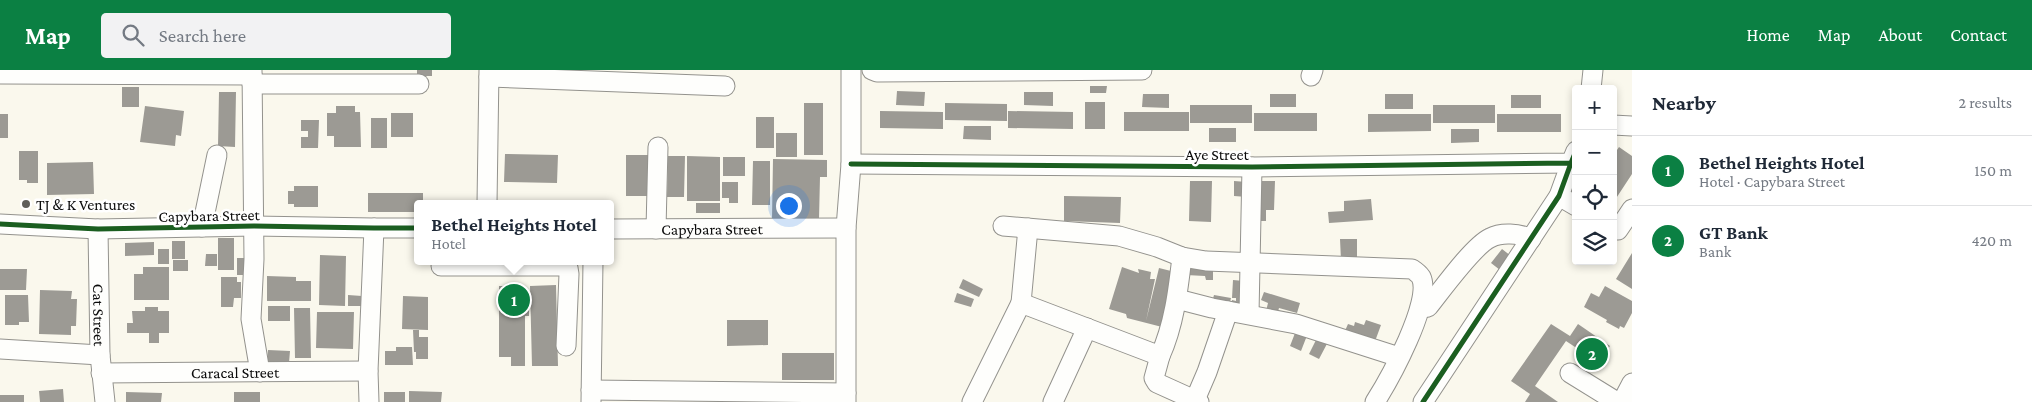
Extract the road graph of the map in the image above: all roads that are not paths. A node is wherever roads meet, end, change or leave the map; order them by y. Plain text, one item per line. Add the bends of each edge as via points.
1 (851, 70) edge
2 (872, 70) edge
3 (1142, 70) edge
4 (1593, 70) edge
5 (0, 74) edge
6 (489, 74) edge
7 (252, 76) edge
8 (419, 84) dead end
9 (1591, 85) edge
10 (725, 86) dead end
11 (1617, 125) edge
12 (1632, 126) edge
13 (658, 147) dead end
14 (217, 154) dead end
15 (1572, 157) edge
16 (1572, 160) edge
17 (851, 164) junction
18 (1252, 167) junction
19 (1559, 196) junction
20 (487, 200) edge
21 (1572, 204) edge
22 (1632, 209) edge
23 (0, 224) edge
24 (254, 226) junction
25 (1002, 226) dead end
26 (202, 227) junction
27 (374, 228) junction
28 (414, 228) edge
29 (846, 228) junction
30 (1028, 228) junction
31 (98, 229) junction
32 (614, 229) edge
33 (656, 229) junction
34 (1617, 230) edge
35 (1531, 239) junction
36 (1182, 257) junction
37 (1249, 262) junction
38 (466, 265) edge
39 (528, 265) edge
40 (593, 265) edge
41 (441, 266) dead end
42 (1177, 299) junction
43 (1021, 303) junction
44 (1421, 308) junction
45 (1228, 311) junction
46 (1249, 314) junction
47 (1087, 328) junction
48 (566, 346) dead end
49 (0, 349) edge
50 (1160, 356) junction
51 (1399, 358) junction
52 (101, 364) junction
53 (368, 371) junction
54 (260, 372) junction
55 (1570, 373) dead end
56 (1632, 383) edge
57 (591, 396) edge
58 (846, 398) edge
59 (1188, 399) edge
60 (106, 402) edge
61 (369, 402) edge
62 (972, 402) edge
63 (1053, 402) edge
64 (1375, 402) edge
65 (1423, 402) edge
66 (1617, 402) edge
67 (1622, 402) edge

1 - 17 street
2 - 3 street
4 - 9 street
5 - 7 street
6 - 10 street
6 - 20 street
7 - 8 street
7 - 24 street
11 - 12 street
13 - 33 street
14 - 26 street
15 - 18 street, Aye Street
16 - 19 street
17 - 18 street, Aye Street
17 - 29 street
18 - 37 street
19 - 21 street
19 - 35 street
22 - 34 street
23 - 31 street, Capybara Street
24 - 26 street, Capybara Street
24 - 27 street, Capybara Street
24 - 54 street via 251,319
25 - 30 street
26 - 31 street, Capybara Street
27 - 28 street, Capybara Street
27 - 53 street
29 - 33 street, Capybara Street
29 - 58 street
30 - 36 street via 1120,236
30 - 43 street
31 - 52 street, Cat Street
32 - 33 street, Capybara Street
35 - 44 street via 1521,234 1490,237 1478,246 1428,307
35 - 65 street
36 - 37 street
36 - 42 street
37 - 44 street via 1412,269 1421,276
37 - 46 street
38 - 41 street
39 - 48 street via 568,268
40 - 57 street
42 - 45 street
42 - 50 street
43 - 47 street
43 - 62 street
44 - 51 street
45 - 46 street
45 - 59 street via 1205,378
46 - 51 street via 1296,324
47 - 50 street
47 - 63 street
49 - 52 street, Caracal Street
50 - 59 street via 1154,378 1157,383
51 - 64 street
52 - 54 street, Caracal Street
52 - 60 street, Cat Street
53 - 54 street, Caracal Street
53 - 61 street
55 - 66 street
56 - 67 street
57 - 58 street

